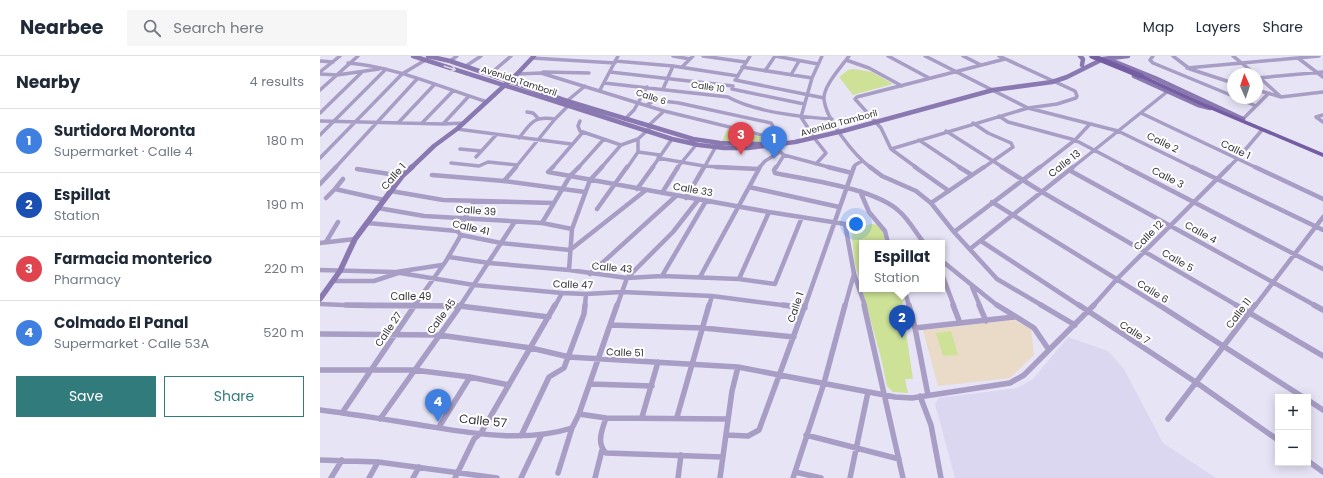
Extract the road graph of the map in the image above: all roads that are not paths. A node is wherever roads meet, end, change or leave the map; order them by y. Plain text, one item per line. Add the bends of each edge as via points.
1 (340, 56) edge
2 (358, 56) edge
3 (413, 56) edge
4 (457, 56) edge
5 (481, 56) edge
6 (511, 56) edge
7 (618, 56) edge
8 (672, 56) edge
9 (703, 56) edge
10 (750, 56) edge
11 (775, 56) edge
12 (822, 56) edge
13 (850, 56) edge
14 (888, 56) edge
15 (926, 56) edge
16 (963, 56) edge
17 (999, 56) edge
18 (1080, 56) edge
19 (1086, 56) edge
20 (1128, 56) edge
21 (1153, 56) edge
22 (1173, 56) edge
23 (1233, 56) edge
24 (1319, 56) edge
25 (429, 57) edge
26 (533, 57) edge
27 (691, 57) edge
28 (1100, 57) edge
29 (1296, 57) edge
30 (1005, 59) junction
31 (846, 60) junction
32 (320, 61) edge
33 (450, 61) junction
34 (799, 61) junction
35 (333, 62) junction
36 (615, 62) junction
37 (744, 62) junction
38 (1241, 63) junction
39 (348, 64) junction
40 (818, 64) junction
41 (981, 65) junction
42 (1082, 65) junction
43 (466, 66) junction
44 (673, 66) junction
45 (682, 67) junction
46 (742, 67) junction
47 (1130, 67) junction
48 (1187, 68) junction
49 (1247, 68) edge
50 (385, 69) junction
51 (765, 71) junction
52 (362, 72) junction
53 (541, 72) junction
54 (610, 72) junction
55 (956, 72) junction
56 (1323, 72) edge
57 (320, 73) edge
58 (1318, 73) junction
59 (402, 74) junction
60 (490, 74) junction
61 (517, 74) junction
62 (589, 74) dead end
63 (337, 75) junction
64 (791, 75) junction
65 (1142, 75) junction
66 (738, 76) junction
67 (668, 77) junction
68 (1263, 77) edge
69 (1323, 77) edge
70 (812, 78) junction
71 (929, 78) junction
72 (418, 79) junction
73 (735, 80) junction
74 (1227, 80) edge
75 (1050, 81) junction
76 (509, 82) junction
77 (1263, 82) edge
78 (604, 83) junction
79 (434, 85) junction
80 (505, 86) junction
81 (585, 86) junction
82 (902, 86) junction
83 (647, 87) junction
84 (732, 87) junction
85 (663, 89) junction
86 (990, 89) junction
87 (320, 90) edge
88 (600, 90) junction
89 (453, 91) junction
90 (1168, 91) junction
91 (1263, 92) edge
92 (1323, 92) edge
93 (1269, 93) junction
94 (1227, 94) edge
95 (469, 96) junction
96 (806, 96) junction
97 (728, 97) junction
98 (1281, 97) junction
99 (824, 98) junction
100 (487, 102) junction
101 (639, 102) junction
102 (569, 103) junction
103 (804, 104) junction
104 (1251, 104) edge
105 (647, 105) junction
106 (1256, 106) junction
107 (1028, 108) junction
108 (1213, 109) junction
109 (664, 111) junction
110 (527, 112) dead end
111 (320, 113) edge
112 (1141, 113) junction
113 (1323, 115) edge
114 (999, 116) junction
115 (537, 117) junction
116 (801, 117) junction
117 (555, 119) junction
118 (625, 119) junction
119 (832, 119) junction
120 (1243, 119) junction
121 (874, 120) junction
122 (320, 121) edge
123 (334, 121) junction
124 (580, 121) dead end
125 (356, 122) junction
126 (376, 122) junction
127 (399, 122) junction
128 (1323, 122) edge
129 (422, 123) junction
130 (464, 123) junction
131 (973, 123) junction
132 (443, 124) junction
133 (1090, 124) junction
134 (648, 128) junction
135 (457, 129) junction
136 (1262, 130) junction
137 (838, 131) junction
138 (946, 131) junction
139 (1118, 131) junction
140 (583, 132) junction
141 (320, 135) edge
142 (496, 135) junction
143 (770, 137) junction
144 (519, 138) junction
145 (814, 138) junction
146 (604, 139) junction
147 (638, 139) junction
148 (672, 139) junction
149 (537, 140) junction
150 (919, 140) junction
151 (1075, 140) junction
152 (571, 144) junction
153 (621, 145) junction
154 (696, 145) junction
155 (716, 148) junction
156 (460, 149) dead end
157 (780, 149) junction
158 (890, 149) junction
159 (1095, 150) junction
160 (1245, 150) dead end
161 (481, 151) junction
162 (1323, 151) edge
163 (638, 152) junction
164 (1323, 155) edge
165 (476, 157) dead end
166 (659, 157) junction
167 (320, 158) edge
168 (1237, 159) junction
169 (992, 160) junction
170 (862, 161) junction
171 (680, 162) junction
172 (451, 163) dead end
173 (816, 164) junction
174 (517, 165) junction
175 (704, 166) junction
176 (358, 169) dead end
177 (758, 169) junction
178 (1069, 170) junction
179 (852, 173) junction
180 (432, 175) dead end
181 (972, 175) junction
182 (402, 176) junction
183 (570, 176) junction
184 (1218, 178) junction
185 (343, 179) dead end
186 (1023, 179) junction
187 (590, 180) junction
188 (504, 181) junction
189 (320, 184) edge
190 (614, 184) junction
191 (749, 187) junction
192 (562, 188) junction
193 (847, 188) junction
194 (335, 189) junction
195 (637, 189) junction
196 (646, 190) junction
197 (391, 191) junction
198 (860, 191) junction
199 (949, 191) junction
200 (585, 192) junction
201 (1042, 192) junction
202 (662, 193) junction
203 (676, 196) junction
204 (326, 198) dead end
205 (686, 198) junction
206 (1323, 199) edge
207 (384, 200) junction
208 (698, 200) junction
209 (475, 201) junction
210 (706, 201) junction
211 (992, 202) junction
212 (1195, 202) junction
213 (553, 203) junction
214 (931, 203) junction
215 (737, 206) junction
216 (839, 207) junction
217 (378, 208) junction
218 (597, 209) dead end
219 (769, 212) junction
220 (1014, 215) junction
221 (802, 217) junction
222 (1323, 217) edge
223 (465, 218) junction
224 (834, 221) junction
225 (338, 222) dead end
226 (367, 223) junction
227 (514, 223) junction
228 (542, 223) junction
229 (1171, 226) junction
230 (1316, 226) junction
231 (572, 229) junction
232 (1323, 230) edge
233 (954, 232) junction
234 (459, 233) junction
235 (354, 239) junction
236 (887, 240) edge
237 (922, 240) edge
238 (981, 241) junction
239 (326, 242) junction
240 (320, 243) edge
241 (501, 243) junction
242 (970, 249) junction
243 (570, 250) junction
244 (1145, 251) junction
245 (1294, 254) junction
246 (449, 257) junction
247 (489, 263) junction
248 (945, 263) edge
249 (442, 265) junction
250 (1323, 269) edge
251 (320, 270) edge
252 (569, 270) junction
253 (340, 271) junction
254 (396, 273) junction
255 (590, 274) junction
256 (854, 274) junction
257 (662, 276) junction
258 (700, 277) junction
259 (433, 278) junction
260 (627, 278) junction
261 (739, 278) junction
262 (1117, 279) junction
263 (334, 280) junction
264 (945, 282) edge
265 (1272, 282) junction
266 (474, 285) junction
267 (971, 285) junction
268 (859, 289) edge
269 (622, 292) junction
270 (860, 292) edge
271 (905, 292) edge
272 (562, 293) junction
273 (586, 294) junction
274 (321, 296) edge
275 (712, 296) junction
276 (320, 304) edge
277 (416, 305) junction
278 (460, 306) junction
279 (805, 308) junction
280 (1323, 310) edge
281 (1088, 312) junction
282 (1250, 312) junction
283 (549, 316) junction
284 (1014, 317) junction
285 (986, 321) junction
286 (960, 323) junction
287 (610, 325) junction
288 (1075, 325) junction
289 (703, 328) junction
290 (915, 328) junction
291 (320, 334) edge
292 (394, 335) junction
293 (439, 335) junction
294 (794, 337) junction
295 (1225, 346) junction
296 (531, 348) junction
297 (1049, 350) junction
298 (1323, 356) edge
299 (568, 357) junction
300 (598, 360) junction
301 (658, 362) junction
302 (691, 364) junction
303 (738, 367) junction
304 (320, 370) edge
305 (372, 370) junction
306 (414, 370) junction
307 (781, 374) junction
308 (470, 377) junction
309 (824, 383) junction
310 (1197, 383) junction
311 (590, 384) junction
312 (509, 385) junction
313 (652, 386) junction
314 (868, 392) junction
315 (1298, 394) edge
316 (928, 395) junction
317 (886, 396) junction
318 (920, 396) junction
319 (1311, 402) edge
320 (320, 410) edge
321 (1323, 410) edge
322 (342, 413) junction
323 (579, 414) junction
324 (642, 417) junction
325 (677, 417) junction
326 (606, 418) junction
327 (380, 419) junction
328 (728, 419) junction
329 (1168, 419) dead end
330 (439, 427) junction
331 (572, 428) junction
332 (481, 433) junction
333 (726, 435) junction
334 (806, 435) junction
335 (521, 436) junction
336 (541, 436) junction
337 (1275, 438) edge
338 (856, 448) junction
339 (602, 450) junction
340 (681, 455) junction
341 (722, 457) junction
342 (899, 459) junction
343 (320, 460) edge
344 (342, 460) junction
345 (378, 462) junction
346 (1311, 463) edge
347 (419, 467) junction
348 (1323, 472) edge
349 (558, 473) dead end
350 (794, 475) edge
351 (456, 476) edge
352 (331, 478) edge
353 (369, 478) edge
354 (413, 478) edge
355 (494, 478) edge
356 (521, 478) edge
357 (595, 478) edge
358 (678, 478) edge
359 (720, 478) edge
360 (821, 478) edge
361 (850, 478) edge
362 (903, 478) edge
363 (941, 478) edge

1 - 35 street
2 - 39 street
3 - 25 main road, Avenida Tamboril
4 - 33 street
5 - 43 street
6 - 60 street
7 - 36 street
8 - 27 street
9 - 37 street
10 - 37 street
11 - 34 street
11 - 51 street
12 - 40 street
13 - 31 street
14 - 71 street
15 - 55 street
16 - 41 street
17 - 30 street
18 - 42 main road via 1083,59
19 - 28 main road
20 - 28 main road
20 - 47 main road via 1125,61
21 - 94 street via 1150,60 1153,63
22 - 48 street
23 - 38 street
24 - 29 street
25 - 33 main road, Avenida Tamboril
25 - 59 street
25 -> 80 main road, Avenida Tamboril
26 - 36 street
26 - 61 main road, Calle 1
27 - 45 street
28 - 42 main road, Avenida Tamboril
28 - 47 main road
28 - 65 main road, bridge
28 - 75 main road, Avenida Tamboril via 1067,77
28 - 90 main road
29 - 38 street
29 - 58 street
30 - 41 street
30 - 75 street
31 - 82 street via 869,68
31 - 99 street via 831,81
32 - 35 street
33 - 43 main road, Avenida Tamboril
34 - 40 street
34 - 64 street
35 - 57 street
36 - 44 street
36 - 54 street
37 - 46 street
38 - 48 street
38 - 49 street
39 - 50 street via 363,64
39 - 63 street
40 - 70 street
41 - 55 street
42 - 75 main road, Avenida Tamboril
43 - 60 main road, Avenida Tamboril
44 - 45 street
44 - 67 street
45 - 66 street
46 - 51 street
46 - 66 street
47 - 120 main road
48 - 74 street
50 - 52 street
50 - 59 street
50 - 123 street
51 - 64 street
52 - 63 street
52 - 111 street
53 - 61 street, Calle 6
53 - 62 street
53 - 81 street, Calle 6
54 - 67 street
54 - 78 street
55 - 71 street
55 - 86 street, Calle 2
56 - 58 street
57 - 63 street
58 - 68 street
58 - 69 street
59 - 72 street
59 - 125 street
60 - 76 main road, Avenida Tamboril
61 - 76 main road, Calle 1
63 - 87 street
64 - 70 street
65 - 108 main road
65 - 120 main road
66 - 73 street
67 - 84 street
67 - 85 street
70 - 96 street
71 - 82 street
72 - 79 street
72 - 126 street
73 - 84 street
73 - 96 street
75 - 86 main road, Avenida Tamboril
75 - 107 street via 1074,91 1078,96 1057,104
76 - 80 main road, Calle 1
76 - 102 main road, Avenida Tamboril
77 - 98 street
78 - 83 street, Calle 10
78 - 88 street
79 - 89 street
79 - 127 street
80 - 100 main road, Calle 1
80 - 102 main road, Avenida Tamboril
81 - 88 street, Calle 6
81 - 102 street
82 - 121 street via 855,99
83 - 85 street, Calle 10
83 - 101 street
84 - 97 street
84 - 103 street
85 - 97 street, Calle 10
86 - 107 street, Calle 2
86 - 121 main road, Avenida Tamboril
88 - 101 street, Calle 6
89 - 95 street
89 - 129 street
90 - 108 main road
90 - 112 street, Calle 13
91 - 93 street
92 - 98 street
93 - 98 street
93 - 106 street
95 - 100 street
95 - 132 street
96 - 99 street
96 - 103 street
97 - 116 street, Calle 10 via 739,103
99 - 119 street
100 - 130 main road, Calle 1
101 - 105 street, Calle 6
101 - 118 street
102 - 117 street
102 - 118 main road, Avenida Tamboril
102 - 134 main road, Avenida Tamboril
103 - 116 street
104 - 106 street
105 - 109 street, Calle 6
105 - 143 street via 655,100 679,103 771,123 773,126
106 - 120 street
107 - 114 street
107 - 133 street, Calle 2
108 - 136 main road
109 - 134 street
109 - 143 street, Calle 6
110 - 115 street
112 - 139 street, Calle 13
112 - 168 street, Calle 1
113 - 128 street via 1316,117
114 - 131 street
114 - 151 street, Calle 3 via 1008,122
115 - 117 street
115 - 144 street
116 - 119 street, Calle 10
116 - 145 street
117 - 149 street
118 - 134 main road, Avenida Tamboril
119 - 137 street
120 - 162 main road
121 - 137 main road, Avenida Tamboril
121 - 158 street via 885,135
122 - 123 street
123 - 125 street
123 - 141 street
124 - 140 street via 578,128
125 - 126 street
125 - 167 street
126 - 127 street
126 - 189 street
127 - 129 street
129 - 132 street
130 - 132 street
130 - 135 main road, Calle 1
131 - 138 street
131 - 169 street via 1013,145 1011,149
133 - 139 street, Calle 2
133 - 151 street
134 - 147 street
134 - 148 main road, Avenida Tamboril
134 - 157 main road, Avenida Tamboril via 706,142
135 - 142 street
135 - 182 main road, Calle 1 via 434,146
136 - 160 street
136 - 164 main road
137 - 145 main road, Avenida Tamboril
137 - 170 street
138 - 150 street
138 - 169 street
139 - 159 street, Calle 13
139 - 184 street, Calle 2
140 - 146 street
140 - 152 street
142 - 144 street
142 - 161 street
143 - 157 street, Calle 6
144 - 149 street
145 - 157 main road, Avenida Tamboril
145 - 173 street via 826,153
146 - 153 street
146 - 183 street
147 - 153 street
147 - 163 street
148 - 154 main road, Avenida Tamboril
148 - 166 street
149 - 152 street
149 - 174 street
150 - 158 street
150 - 181 street
151 - 159 street, Calle 3
151 - 186 street
152 - 183 street, Calle 33 via 548,172
153 - 187 street
154 - 155 main road, Avenida Tamboril
154 - 171 street
155 - 157 main road, Avenida Tamboril
155 - 175 street
156 - 161 street
157 - 173 street, Calle 6
157 - 177 street
157 - 193 street via 774,170 776,173
158 - 199 street
159 - 178 street, Calle 13
159 - 212 street, Calle 3
161 - 165 street
163 - 166 street
163 - 190 street
166 - 171 street
166 - 195 street
168 - 184 street, Calle 12
168 - 206 street, Calle 1
169 - 181 street
169 - 186 street, Calle 5
170 - 179 street, Calle 1 via 855,165
170 - 214 street via 882,176 916,191
171 - 175 street
171 - 202 street
172 - 174 street via 479,166 488,162
173 - 179 street, Calle 6
174 - 188 street
175 - 177 street
175 - 205 street
176 - 182 street
177 - 191 street
178 - 201 street, Calle 13
178 - 229 street, Calle 4
179 - 193 street, Calle 1
180 - 188 street
181 - 199 street
182 - 197 main road, Calle 1
183 - 187 street, Calle 33
183 - 192 street
184 - 212 street, Calle 12
184 - 230 street, Calle 2
185 - 194 street
186 - 201 street, Calle 5
186 - 211 street
187 - 190 street, Calle 33
187 - 200 street
188 - 192 street
190 - 195 street, Calle 33
190 - 218 street
191 - 215 street
191 - 216 street
192 - 200 street
192 - 213 street
193 - 198 street
193 - 216 street, Calle 1
194 - 204 street
194 - 207 street
195 - 196 street, Calle 33
196 - 202 street, Calle 33
196 - 243 street
197 - 207 main road, Calle 1
197 - 209 street via 443,200
198 - 236 street via 869,212 885,231
198 - 237 street via 895,208
199 - 214 street
200 - 231 street
201 - 220 street, Calle 13
201 - 244 street, Calle 5
202 - 203 street, Calle 33
203 - 205 street, Calle 33
203 - 255 street
205 - 208 street, Calle 33
207 - 217 main road, Calle 1
208 - 210 street, Calle 33
208 - 260 street via 674,232
209 - 213 street
209 - 223 street, Calle 27
210 - 215 street, Calle 33
210 - 257 street
211 - 220 street, Calle 6
211 - 233 street
212 - 229 street, Calle 12
212 - 245 street, Calle 3
213 - 228 street
214 - 233 street
215 - 219 street, Calle 33
215 - 258 street
216 - 224 street, Calle 1
217 - 223 street, Calle 39 via 424,216
217 - 226 main road, Calle 1
219 - 221 street, Calle 33
219 - 261 street
220 - 238 street, Calle 13
220 - 262 street, Calle 6
221 - 224 street, Calle 33
221 - 261 street, Calle 43 via 775,284
222 - 230 street, Calle 11
223 - 227 street, Calle 39
223 - 234 street, Calle 27
224 - 256 street via 845,224
224 - 279 street, Calle 1
225 - 239 street
226 - 234 street, Calle 41
226 - 235 main road, Calle 1
227 - 228 street, Calle 39
227 - 241 street, Calle 45
228 - 231 street, Calle 39
229 - 244 street, Calle 12
229 - 265 street, Calle 4
230 - 232 street, Calle 2
230 - 245 street, Calle 11
231 - 243 street
233 - 242 street
234 - 241 street, Calle 41
234 - 246 street, Calle 27
235 - 239 street
235 - 253 main road, Calle 1
238 - 242 street, Calle 13
238 - 281 street, Calle 7
239 - 240 street
241 - 243 street, Calle 41
241 - 247 street, Calle 45
242 - 288 street via 997,279
243 - 252 street
244 - 262 street, Calle 12
244 - 282 street, Calle 5
245 - 250 street, Calle 3
245 - 265 street, Calle 11
246 - 247 street, Calle 43
246 - 249 street, Calle 27
247 - 252 street, Calle 43
247 - 266 street, Calle 45
248 - 267 street
249 - 254 street
249 - 259 street, Calle 27
251 - 253 street
252 - 255 street, Calle 43
253 - 254 street, Calle 47
253 - 263 main road, Calle 1
254 - 259 street, Calle 47
254 - 263 street via 373,282
255 - 260 street, Calle 43
256 - 268 street
256 - 309 street
257 - 258 street, Calle 43
257 - 260 street, Calle 43
258 - 261 street, Calle 43
259 - 266 street, Calle 47
259 - 277 street, Calle 27
260 - 269 street
262 - 281 street, Calle 12
262 - 295 street, Calle 6
263 - 274 main road, Calle 1
264 - 286 street
265 - 280 street, Calle 4
265 - 282 street, Calle 11
266 - 272 street, Calle 47
266 - 278 street, Calle 45
267 - 284 street
267 - 285 street
269 - 273 street, Calle 47
269 - 275 street, Calle 47
269 - 287 street
270 - 317 street
271 - 290 street
272 - 273 street, Calle 47
272 - 283 street
273 - 299 street via 584,314
275 - 279 street, Calle 47
275 - 289 street
276 - 277 street, Calle 49
277 - 278 street, Calle 49
277 - 292 street, Calle 27
278 - 283 street, Calle 49
278 - 293 street, Calle 45
279 - 294 street, Calle 1
281 - 288 street, Calle 12
281 - 310 street, Calle 7
282 - 295 street, Calle 11
282 - 298 street, Calle 5
283 - 296 street
284 - 285 street
284 - 297 street via 1034,328
285 - 286 street
286 - 290 street
287 - 289 street
287 - 300 street
288 - 297 street, Calle 12
289 - 294 street
289 - 302 street
290 - 316 street
291 - 292 street, Calle 51
292 - 293 street, Calle 51
292 - 305 street, Calle 27
293 - 296 street, Calle 51
293 - 306 street, Calle 45
294 - 307 street, Calle 1
295 - 310 street, Calle 11
295 - 315 street, Calle 6
296 - 299 street, Calle 51
296 - 312 street
297 - 316 street, Calle 51 via 1024,375 1010,383
299 - 300 street, Calle 51
299 - 335 street via 564,368 549,377
300 - 301 street, Calle 51
300 - 311 street
301 - 302 street, Calle 51
301 - 313 street
302 - 303 street, Calle 51
302 - 325 street
303 - 307 street, Calle 51
303 - 328 street
304 - 305 street
305 - 306 street
305 - 322 street, Calle 27
306 - 308 street
306 - 327 street, Calle 45
307 - 309 street, Calle 51
307 - 333 street, Calle 1 via 757,433 750,436
308 - 312 street
308 - 330 street
309 - 314 street, Calle 51
309 - 334 street
310 - 329 street, Calle 11
310 - 337 street, Calle 7
311 - 313 street
311 - 323 street
312 - 332 street
313 - 324 street
314 - 317 street, Calle 51
314 - 338 street
316 - 318 street, Calle 51
317 - 318 street, Calle 51
317 - 342 street
318 - 363 street via 930,419
319 - 321 street
320 - 322 street, Calle 57
322 - 327 street, Calle 57
323 - 326 street
323 - 331 street
324 - 325 street
324 - 326 street
325 - 328 street
326 - 339 street via 601,435
327 - 330 street, Calle 57
328 - 333 street
330 - 332 street, Calle 57
331 - 336 street, Calle 57
331 - 349 street
332 - 335 street, Calle 57
332 - 351 street via 474,439
333 - 341 street
334 - 338 street
334 - 350 street
335 - 336 street, Calle 57
336 - 356 street
338 - 342 street
338 - 361 street
339 - 340 street via 606,453
339 - 357 street
340 - 341 street
340 - 358 street
341 - 359 street
342 - 362 street
343 - 344 street
344 - 345 street
344 - 352 street
345 - 347 street
345 - 353 street
346 - 348 street
347 - 351 street
347 - 354 street
350 - 360 street
351 - 355 street

